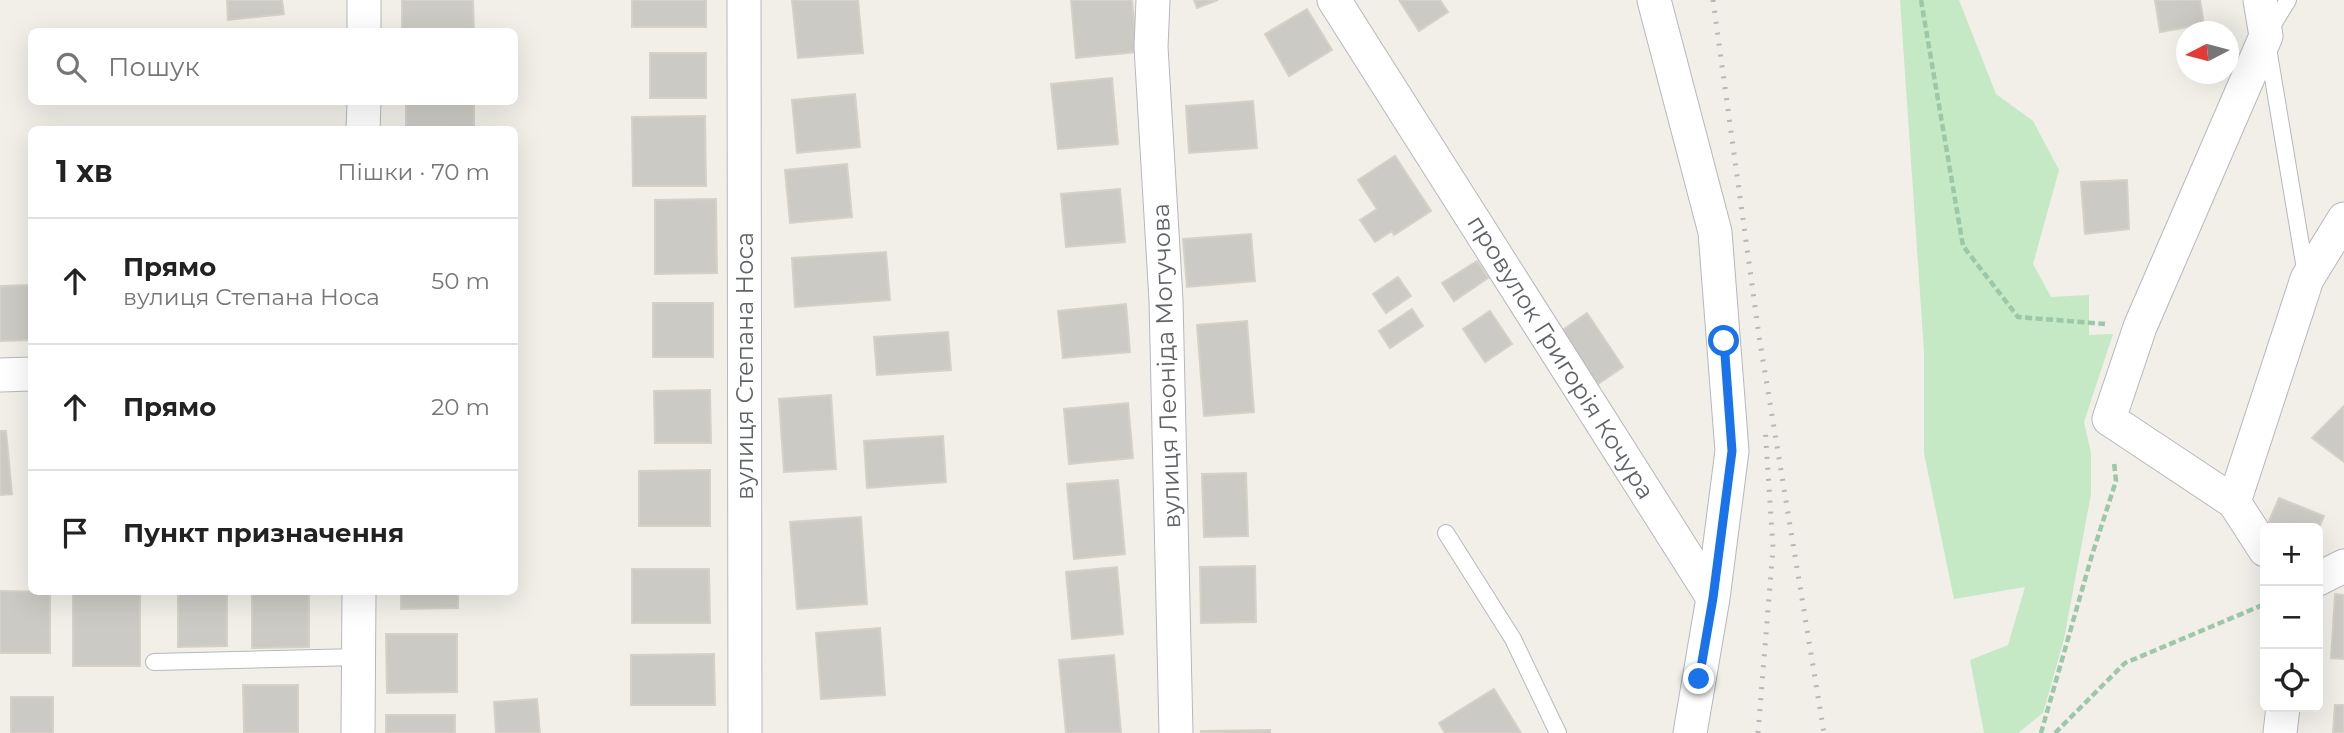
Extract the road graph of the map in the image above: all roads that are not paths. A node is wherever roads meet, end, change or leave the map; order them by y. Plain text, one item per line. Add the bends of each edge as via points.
1 (364, 0) edge
2 (744, 0) edge
3 (1153, 0) edge
4 (1334, 0) edge
5 (1654, 0) edge
6 (2260, 0) edge
7 (2288, 0) edge
8 (364, 28) edge
9 (2266, 36) junction
10 (363, 105) edge
11 (363, 126) edge
12 (2344, 219) edge
13 (2307, 279) junction
14 (28, 374) edge
15 (0, 375) edge
16 (2234, 502) junction
17 (1446, 533) dead end
18 (2260, 542) edge
19 (2344, 566) edge
20 (2323, 576) edge
21 (359, 595) edge
22 (1713, 598) junction
23 (359, 657) junction
24 (155, 662) dead end
25 (2282, 712) edge
26 (358, 733) edge
27 (745, 733) edge
28 (1176, 733) edge
29 (1558, 733) edge
30 (1689, 733) edge
31 (2280, 733) edge

1 - 8 street
2 - 27 street, вулиця Степана Носа
3 - 28 street, вулиця Леоніда Могучова via 1151,47 1166,300
4 - 22 street, провулок Григорія Кочура
5 - 22 street via 1715,232 1732,451
6 - 9 street
7 - 9 lane
9 - 13 lane
9 - 16 street via 2140,327 2109,419
10 - 11 street
12 - 13 street
13 - 16 street
14 - 15 street
16 - 18 street
17 - 29 lane via 1513,639
19 - 20 street
21 - 23 street
22 - 30 street
23 - 24 lane
23 - 26 street
25 - 31 street

